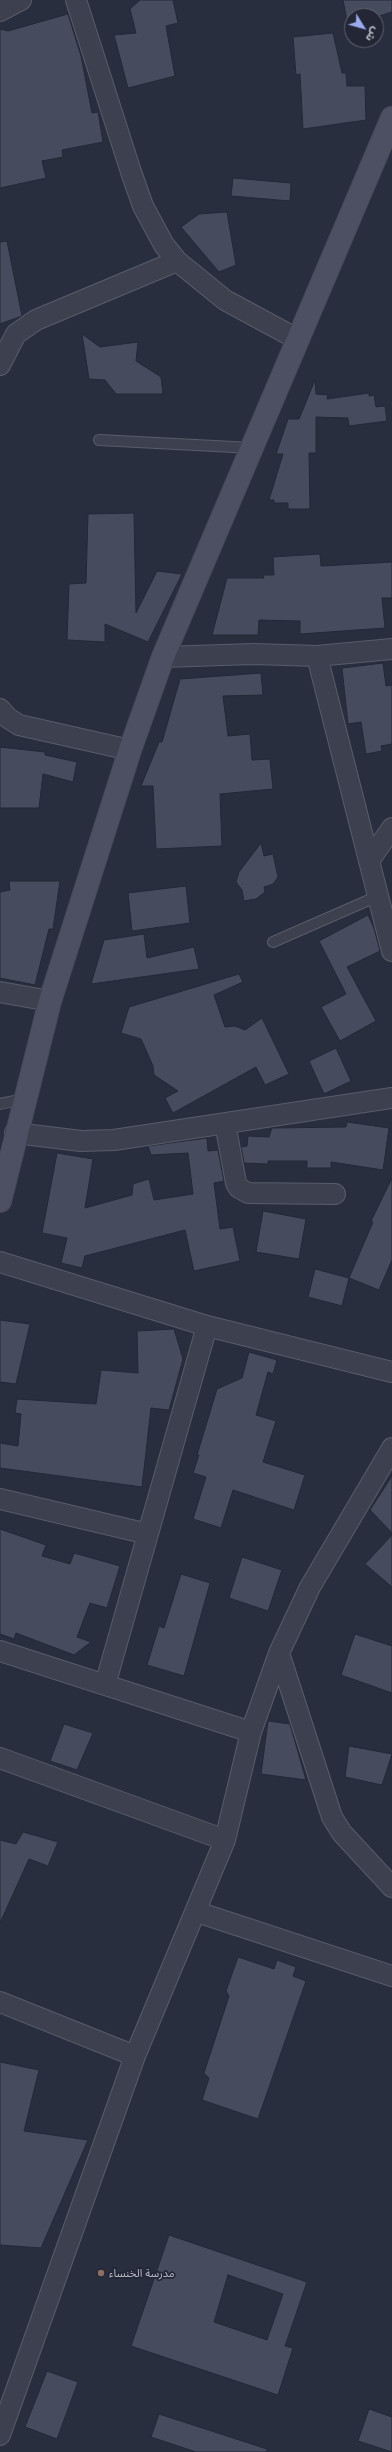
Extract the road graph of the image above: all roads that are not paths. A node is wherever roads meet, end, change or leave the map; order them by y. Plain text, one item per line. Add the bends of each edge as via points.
1 (21, 0) edge
2 (76, 0) edge
3 (0, 11) edge
4 (392, 118) edge
5 (177, 261) junction
6 (297, 339) junction
7 (0, 365) edge
8 (99, 440) dead end
9 (253, 448) junction
10 (392, 649) edge
11 (317, 656) junction
12 (163, 657) junction
13 (0, 709) edge
14 (130, 750) junction
15 (392, 828) edge
16 (369, 861) junction
17 (378, 896) junction
18 (274, 942) dead end
19 (392, 951) edge
20 (0, 992) edge
21 (50, 1001) junction
22 (392, 1098) edge
23 (24, 1099) junction
24 (0, 1104) edge
25 (225, 1123) junction
26 (15, 1133) junction
27 (335, 1194) dead end
28 (0, 1201) edge
29 (0, 1262) edge
30 (207, 1326) junction
31 (392, 1372) edge
32 (392, 1448) edge
33 (0, 1499) edge
34 (148, 1534) junction
35 (0, 1652) edge
36 (279, 1653) junction
37 (105, 1685) junction
38 (252, 1732) junction
39 (0, 1758) edge
40 (225, 1840) junction
41 (392, 1887) edge
42 (197, 1912) junction
43 (392, 1976) edge
44 (0, 2002) edge
45 (135, 2056) junction
46 (0, 2435) edge

1 - 3 street
2 - 5 street via 143,206 164,245
4 - 6 main road
5 - 6 street via 226,300
5 - 7 street via 36,320 16,334
6 - 9 main road
8 - 9 lane
9 - 12 main road
10 - 11 street
11 - 12 street via 253,654
11 - 16 street
12 - 14 main road
13 - 14 street via 19,725
14 - 21 main road
15 - 16 street
16 - 17 street
17 - 18 lane
17 - 19 street
20 - 21 street
21 - 23 main road
22 - 25 street
23 - 24 lane
23 - 26 main road
25 - 26 street via 114,1140 81,1141
25 - 27 street via 239,1188 248,1193
26 - 28 main road
29 - 30 street
30 - 31 street
30 - 34 street
32 - 36 street via 310,1587
33 - 34 street
34 - 37 street
35 - 37 street
36 - 38 street
36 - 41 street via 332,1817 342,1833
37 - 38 street
38 - 40 street
39 - 40 street
40 - 42 street
42 - 43 street
42 - 45 street
44 - 45 street
45 - 46 street

